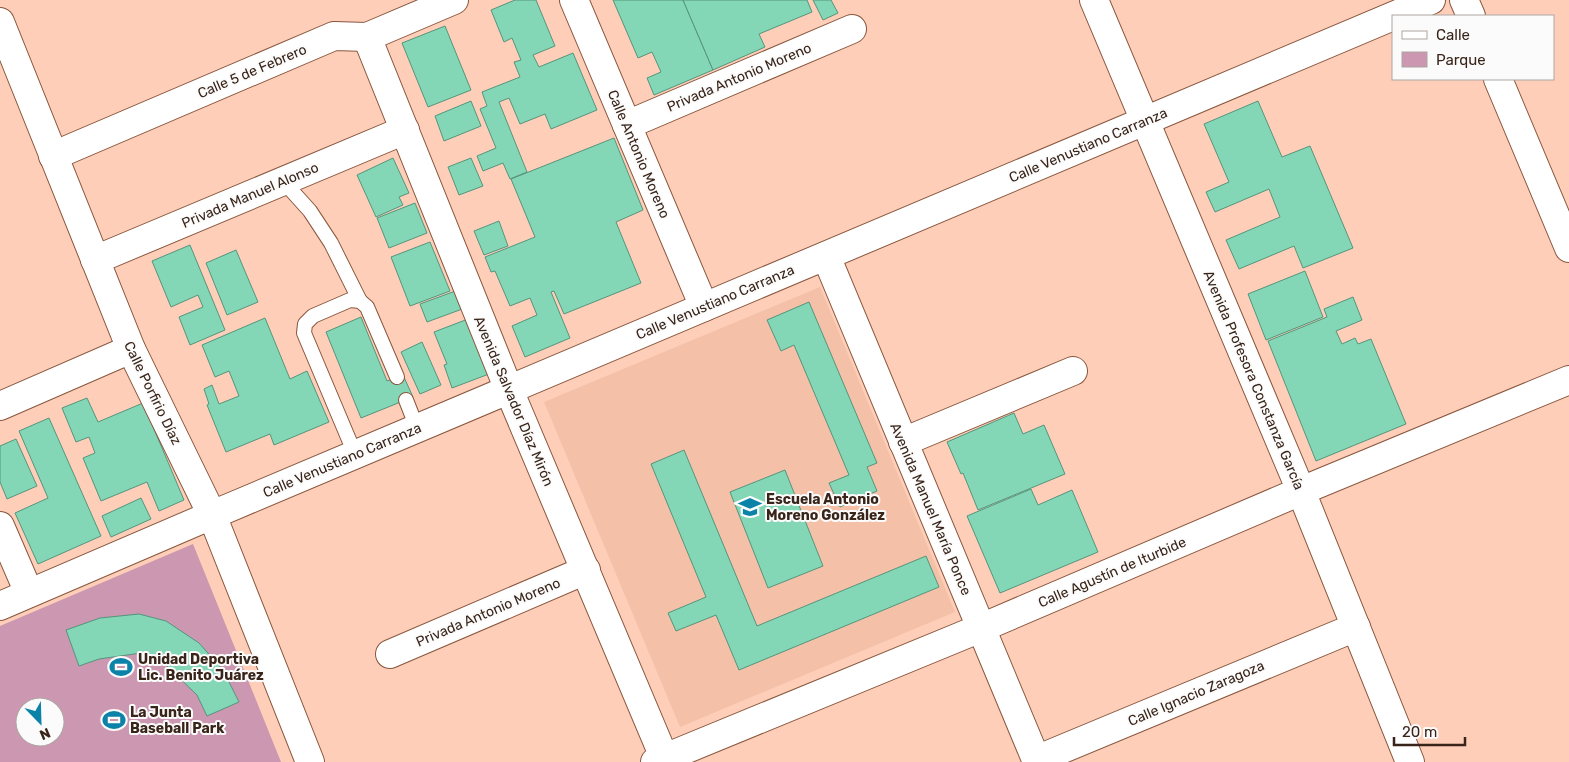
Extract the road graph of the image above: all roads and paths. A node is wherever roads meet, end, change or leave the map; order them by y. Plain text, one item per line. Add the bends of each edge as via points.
1 (454, 0) edge
2 (574, 0) edge
3 (1094, 0) edge
4 (1431, 0) edge
5 (1464, 0) edge
6 (1396, 15) edge
7 (1471, 15) edge
8 (1392, 17) edge
9 (0, 22) edge
10 (852, 29) dead end
11 (367, 37) junction
12 (6, 60) edge
13 (1498, 80) edge
14 (1144, 122) junction
15 (627, 125) junction
16 (405, 130) junction
17 (53, 156) junction
18 (283, 181) junction
19 (1569, 248) edge
20 (826, 256) junction
21 (95, 260) junction
22 (360, 300) junction
23 (704, 307) junction
24 (131, 349) junction
25 (1073, 371) dead end
26 (397, 378) dead end
27 (1569, 380) edge
28 (509, 390) junction
29 (406, 400) dead end
30 (0, 406) edge
31 (417, 428) junction
32 (903, 442) junction
33 (356, 454) junction
34 (1301, 491) junction
35 (212, 514) junction
36 (0, 526) edge
37 (586, 570) junction
38 (28, 594) junction
39 (0, 606) edge
40 (1356, 627) junction
41 (981, 628) junction
42 (390, 654) dead end
43 (661, 761) edge
44 (1037, 761) edge
45 (310, 762) edge
46 (1410, 762) edge

1 - 11 street, Calle 5 de Febrero
2 - 15 street, Calle Antonio Moreno
3 - 14 street, Avenida Profesora Constanza García
4 - 6 street, Calle Venustiano Carranza
5 - 7 street
8 - 14 street, Calle Venustiano Carranza
9 - 12 street, Calle Porfirio Díaz
10 - 15 street, Privada Antonio Moreno
11 - 16 street, Avenida Salvador Díaz Mirón
11 - 17 street, Calle 5 de Febrero via 334,36
12 - 17 street, Calle Porfirio Díaz
13 - 19 street
14 - 20 street, Calle Venustiano Carranza
14 - 34 street, Avenida Profesora Constanza García
15 - 23 street, Calle Antonio Moreno
16 - 18 street, Privada Manuel Alonso
16 - 28 street, Avenida Salvador Díaz Mirón
17 - 21 street, Calle Porfirio Díaz
18 - 21 street, Privada Manuel Alonso
18 - 22 lane via 310,211 331,243
20 - 23 street, Calle Venustiano Carranza
20 - 32 street, Avenida Manuel María Ponce
21 - 24 street, Calle Porfirio Díaz
22 - 26 lane via 367,306
22 - 33 lane via 350,300 313,316 305,324 304,333
23 - 28 street, Calle Venustiano Carranza
24 - 30 street
24 - 35 street, Calle Porfirio Díaz
25 - 32 street
27 - 34 street, Calle Agustín de Iturbide
28 - 31 street, Calle Venustiano Carranza
28 - 37 street, Avenida Salvador Díaz Mirón
29 - 31 lane
31 - 33 street, Calle Venustiano Carranza
32 - 41 street, Avenida Manuel María Ponce
33 - 35 street, Calle Venustiano Carranza
34 - 40 street, Avenida Profesora Constanza García
34 - 41 street, Calle Agustín de Iturbide
35 - 38 street, Calle Venustiano Carranza
35 - 45 street, Calle Porfirio Díaz
36 - 38 street
37 - 42 street, Privada Antonio Moreno
37 - 43 street, Avenida Salvador Díaz Mirón
38 - 39 street, Calle Venustiano Carranza
40 - 44 street, Calle Ignacio Zaragoza
40 - 46 street, Avenida Profesora Constanza García
41 - 43 street, Calle Agustín de Iturbide
41 - 44 street, Avenida Manuel María Ponce

